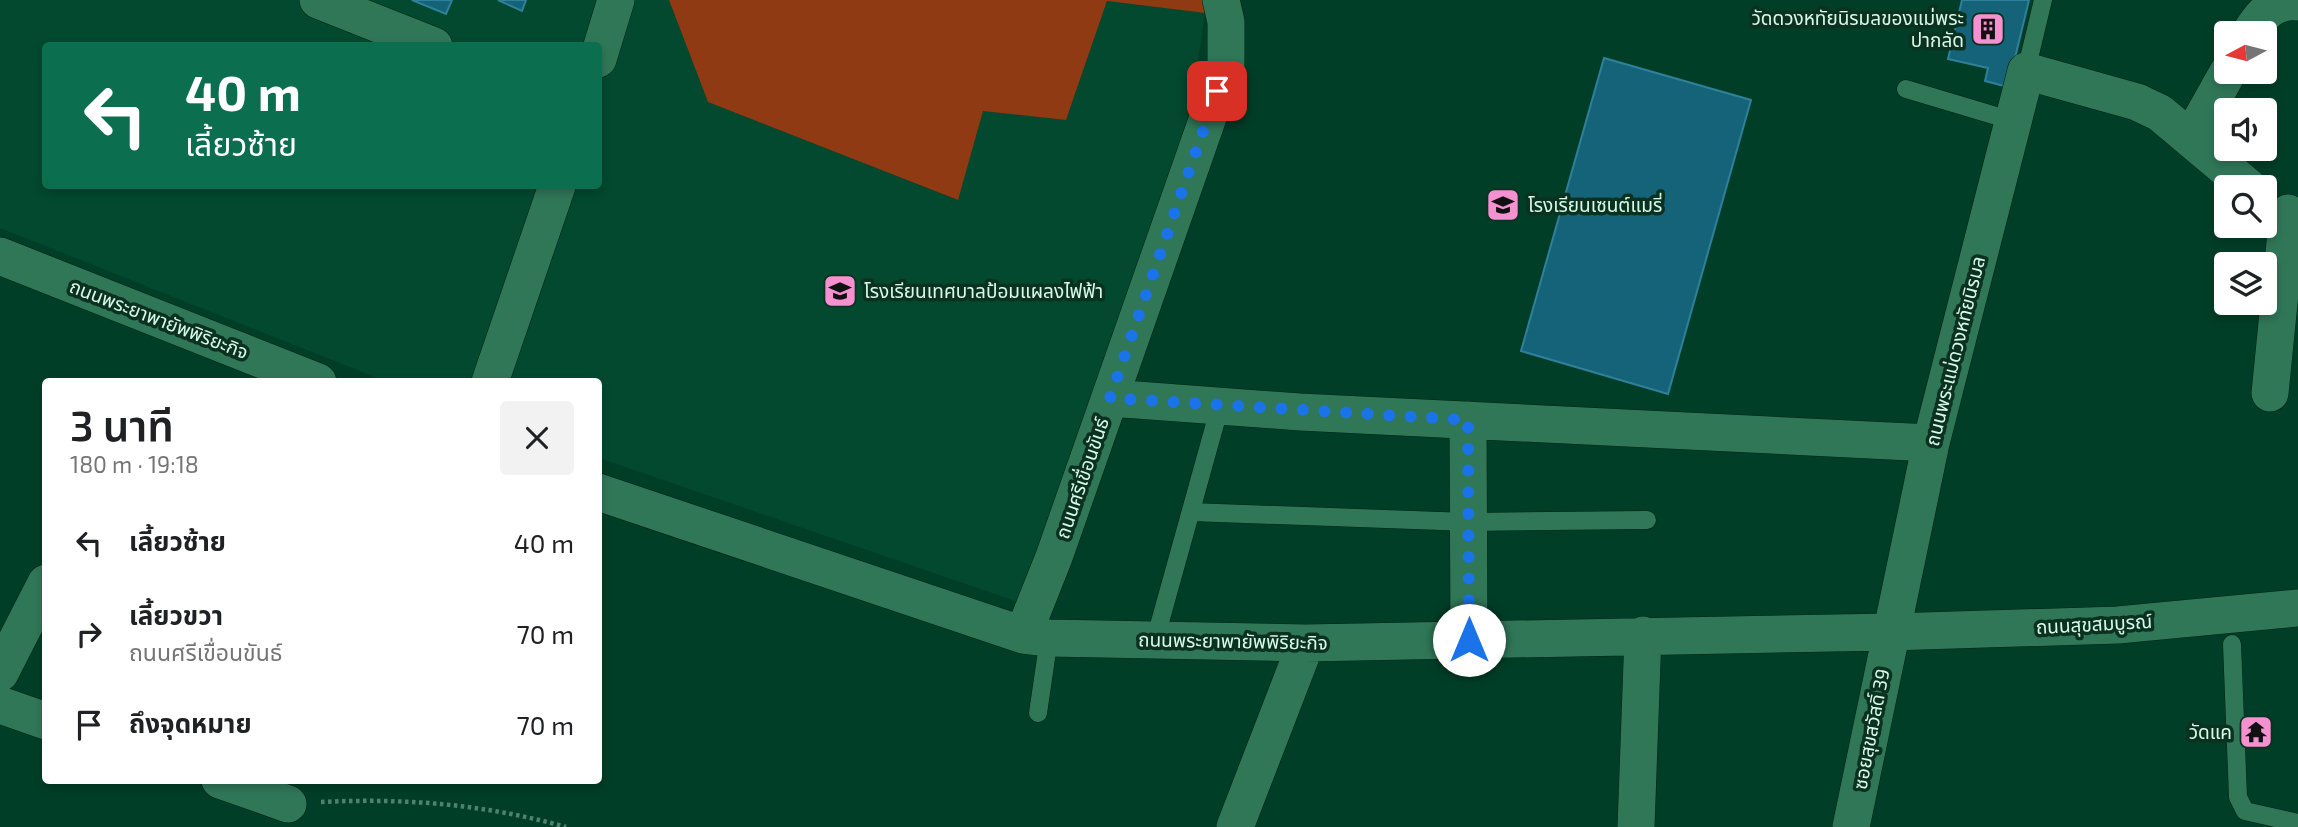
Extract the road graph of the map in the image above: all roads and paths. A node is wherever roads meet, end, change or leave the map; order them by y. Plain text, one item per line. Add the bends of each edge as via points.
1 (318, 0) edge
2 (616, 0) edge
3 (1221, 0) edge
4 (2043, 0) edge
5 (2298, 2) edge
6 (2257, 21) edge
7 (424, 42) edge
8 (602, 46) edge
9 (2026, 71) junction
10 (2221, 84) edge
11 (1906, 89) dead end
12 (2013, 121) junction
13 (2191, 138) junction
14 (2231, 175) edge
15 (556, 189) edge
16 (2284, 210) edge
17 (0, 256) edge
18 (308, 378) edge
19 (491, 378) edge
20 (2270, 393) dead end
21 (1110, 398) junction
22 (1220, 406) junction
23 (1468, 420) junction
24 (1931, 443) junction
25 (602, 493) edge
26 (1191, 512) junction
27 (1647, 520) dead end
28 (1468, 522) junction
29 (42, 591) edge
30 (2298, 608) edge
31 (2230, 630) junction
32 (1890, 632) junction
33 (1643, 635) junction
34 (1036, 636) junction
35 (1155, 640) junction
36 (1469, 640) junction
37 (1306, 643) junction
38 (0, 673) edge
39 (0, 705) edge
40 (1038, 713) dead end
41 (42, 720) edge
42 (231, 784) edge
43 (288, 804) edge
44 (2298, 823) edge
45 (566, 827) edge
46 (1235, 827) edge
47 (1636, 827) edge
48 (1851, 827) edge

1 - 7 street
2 - 8 street
3 - 21 street, ถนนศรีเขื่อนขันธ์ via 1226,66
4 - 9 lane
5 - 6 street via 2273,6
9 - 12 street, ถนนพระแม่ดวงหทัยนิรมล
9 - 13 street via 2137,102 2160,113
10 - 13 street
11 - 12 lane
12 - 24 street, ถนนพระแม่ดวงหทัยนิรมล
13 - 14 street
15 - 19 street
16 - 20 street
17 - 18 street, ถนนพระยาพายัพพิริยะกิจ
21 - 22 street
21 - 34 street, ถนนศรีเขื่อนขันธ์ via 1054,558
22 - 23 street
22 - 26 lane
23 - 24 street
23 - 28 street
24 - 32 street, ถนนพระแม่ดวงหทัยนิรมล
25 - 34 street, ถนนพระยาพายัพพิริยะกิจ
26 - 28 lane
26 - 35 lane
27 - 28 lane
28 - 36 street
29 - 38 street
30 - 31 street, ถนนสุขสมบูรณ์
31 - 32 street, ถนนสุขสมบูรณ์ via 2118,625
31 - 44 lane via 2238,797 2245,811
32 - 33 street, ถนนพระยาพายัพพิริยะกิจ
32 - 48 street, ซอยสุขสวัสดิ์ 39
33 - 36 street, ถนนพระยาพายัพพิริยะกิจ
33 - 47 street
34 - 35 street, ถนนพระยาพายัพพิริยะกิจ
34 - 40 lane
35 - 37 street, ถนนพระยาพายัพพิริยะกิจ
36 - 37 street, ถนนพระยาพายัพพิริยะกิจ
37 - 46 street
39 - 41 street
42 - 43 street
43 - 45 path via 393,799 514,813

